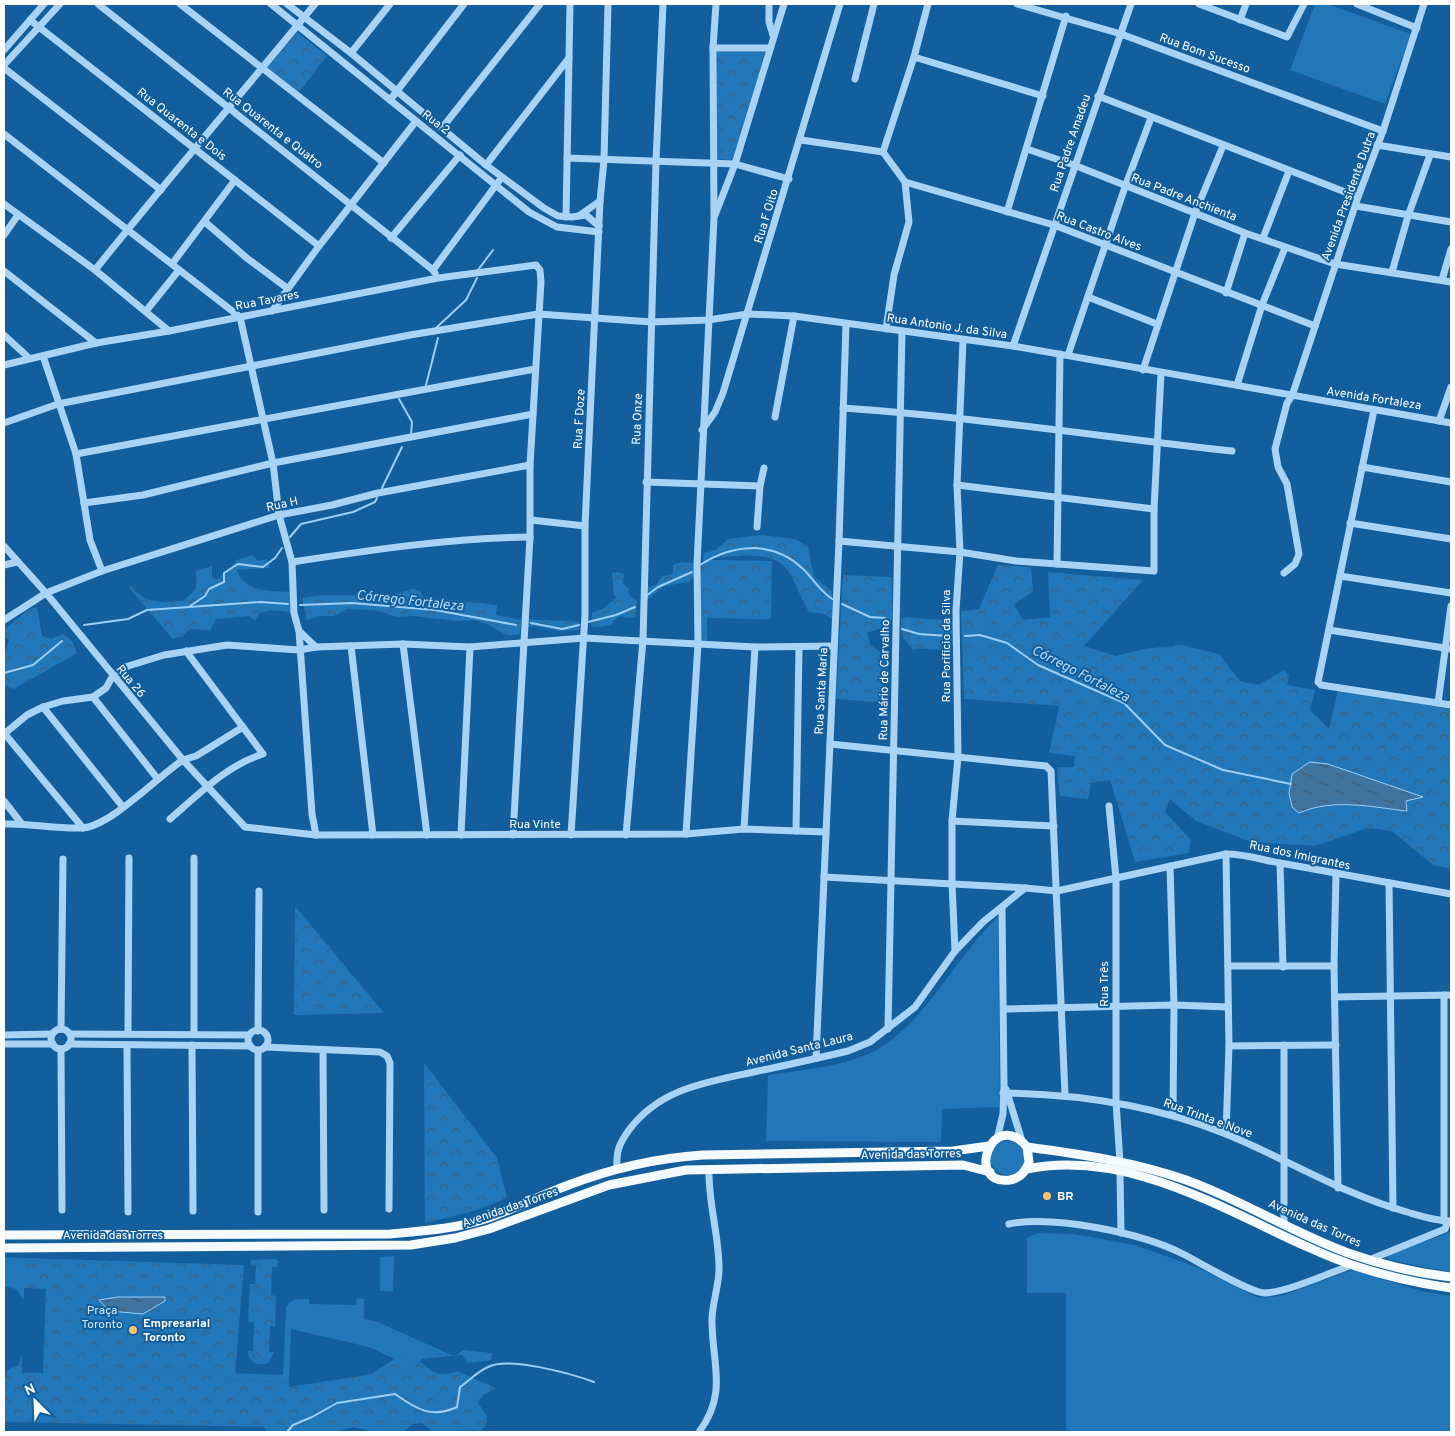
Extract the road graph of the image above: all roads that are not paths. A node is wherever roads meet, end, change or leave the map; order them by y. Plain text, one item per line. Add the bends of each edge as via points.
1 (44, 4) edge
2 (60, 4) edge
3 (98, 4) edge
4 (180, 4) edge
5 (271, 4) edge
6 (287, 4) edge
7 (315, 4) edge
8 (390, 4) edge
9 (464, 4) edge
10 (540, 4) edge
11 (570, 4) edge
12 (608, 4) edge
13 (663, 4) edge
14 (716, 4) edge
15 (770, 4) edge
16 (784, 4) edge
17 (840, 4) edge
18 (874, 4) edge
19 (928, 4) edge
20 (1016, 4) edge
21 (1130, 4) edge
22 (1199, 4) edge
23 (1246, 4) edge
24 (1304, 4) edge
25 (1360, 4) edge
26 (1424, 4) edge
27 (1066, 16) junction
28 (304, 17) junction
29 (30, 20) junction
30 (1240, 20) junction
31 (40, 25) junction
32 (298, 25) junction
33 (1417, 28) junction
34 (1121, 34) junction
35 (773, 36) junction
36 (713, 48) junction
37 (770, 48) junction
38 (4, 50) edge
39 (351, 53) junction
40 (914, 57) junction
41 (569, 58) junction
42 (4, 67) edge
43 (261, 67) junction
44 (855, 79) dead end
45 (398, 90) junction
46 (1043, 96) junction
47 (1098, 96) junction
48 (390, 100) junction
49 (229, 108) junction
50 (1151, 118) junction
51 (416, 121) junction
52 (442, 128) junction
53 (1383, 131) junction
54 (4, 134) edge
55 (800, 140) junction
56 (1223, 146) junction
57 (1377, 146) junction
58 (193, 149) junction
59 (1027, 149) junction
60 (883, 152) junction
61 (460, 154) junction
62 (1430, 155) junction
63 (1451, 157) edge
64 (567, 158) junction
65 (604, 160) junction
66 (656, 161) junction
67 (713, 162) junction
68 (384, 163) junction
69 (735, 164) junction
70 (486, 165) junction
71 (1074, 165) junction
72 (1289, 171) junction
73 (501, 176) junction
74 (789, 179) junction
75 (235, 180) junction
76 (905, 182) junction
77 (497, 184) junction
78 (1125, 187) junction
79 (161, 190) junction
80 (1358, 197) junction
81 (600, 201) junction
82 (4, 204) edge
83 (354, 205) junction
84 (1356, 206) junction
85 (1007, 212) junction
86 (1196, 213) junction
87 (18, 215) junction
88 (579, 216) junction
89 (1408, 216) junction
90 (566, 217) junction
91 (714, 218) junction
92 (205, 222) junction
93 (1451, 222) edge
94 (1054, 225) junction
95 (599, 229) junction
96 (128, 230) junction
97 (1245, 233) junction
98 (4, 235) edge
99 (392, 238) junction
100 (1263, 238) junction
101 (1105, 245) junction
102 (319, 246) junction
103 (1285, 248) junction
104 (1451, 249) edge
105 (172, 264) junction
106 (1335, 264) junction
107 (95, 270) junction
108 (179, 270) junction
109 (433, 270) junction
110 (4, 271) edge
111 (1392, 272) junction
112 (1174, 273) junction
113 (438, 278) junction
114 (1442, 280) junction
115 (1451, 282) edge
116 (287, 288) junction
117 (1226, 293) junction
118 (1088, 297) junction
119 (1262, 304) junction
120 (146, 310) junction
121 (272, 311) junction
122 (538, 314) junction
123 (748, 314) junction
124 (794, 316) junction
125 (240, 317) junction
126 (596, 317) junction
127 (708, 320) junction
128 (652, 322) junction
129 (846, 324) junction
130 (1157, 324) junction
131 (1315, 326) junction
132 (886, 329) junction
133 (169, 331) junction
134 (902, 331) junction
135 (4, 335) edge
136 (963, 340) junction
137 (96, 343) junction
138 (1013, 346) junction
139 (1064, 355) junction
140 (43, 356) junction
141 (29, 358) junction
142 (4, 365) edge
143 (253, 365) junction
144 (535, 370) junction
145 (1143, 370) junction
146 (1161, 373) junction
147 (1237, 385) junction
148 (1451, 388) edge
149 (1292, 396) junction
150 (58, 404) junction
151 (843, 408) junction
152 (1374, 410) junction
153 (901, 412) junction
154 (533, 414) junction
155 (775, 417) dead end
156 (959, 417) junction
157 (263, 419) junction
158 (1440, 421) junction
159 (4, 423) edge
160 (1451, 423) edge
161 (702, 430) junction
162 (1060, 431) junction
163 (1157, 442) junction
164 (1232, 451) dead end
165 (76, 454) junction
166 (273, 463) junction
167 (530, 465) junction
168 (1362, 467) junction
169 (764, 468) dead end
170 (646, 482) junction
171 (1451, 482) edge
172 (702, 485) junction
173 (957, 485) junction
174 (760, 486) junction
175 (1058, 499) junction
176 (84, 503) junction
177 (1154, 509) junction
178 (279, 515) junction
179 (531, 520) junction
180 (1350, 523) junction
181 (585, 526) junction
182 (757, 527) dead end
183 (530, 537) junction
184 (1451, 539) edge
185 (839, 541) junction
186 (4, 546) edge
187 (898, 546) junction
188 (960, 552) junction
189 (291, 559) junction
190 (17, 562) junction
191 (1057, 564) junction
192 (4, 565) edge
193 (102, 570) junction
194 (1284, 573) dead end
195 (1340, 576) junction
196 (46, 592) junction
197 (1451, 593) edge
198 (1451, 606) edge
199 (4, 620) edge
200 (1328, 630) junction
201 (298, 632) junction
202 (584, 638) junction
203 (643, 640) junction
204 (403, 644) junction
205 (523, 644) junction
206 (698, 644) junction
207 (351, 646) junction
208 (470, 646) junction
209 (834, 646) junction
210 (316, 647) junction
211 (755, 647) junction
212 (799, 648) junction
213 (1448, 648) edge
214 (299, 650) junction
215 (186, 651) junction
216 (113, 677) junction
217 (93, 697) junction
218 (1438, 703) junction
219 (1451, 705) edge
220 (43, 707) junction
221 (243, 727) junction
222 (4, 733) edge
223 (830, 744) junction
224 (894, 750) junction
225 (958, 757) junction
226 (183, 760) junction
227 (157, 778) junction
228 (210, 786) junction
229 (4, 801) edge
230 (1109, 806) dead end
231 (123, 807) junction
232 (170, 819) dead end
233 (952, 821) junction
234 (21, 823) junction
235 (4, 824) edge
236 (1054, 826) junction
237 (245, 827) joint
238 (83, 828) junction
239 (744, 829) junction
240 (796, 831) junction
241 (826, 832) junction
242 (686, 834) junction
243 (316, 835) junction
244 (373, 835) junction
245 (427, 835) junction
246 (461, 835) junction
247 (513, 835) junction
248 (571, 835) junction
249 (626, 835) junction
250 (1226, 854) junction
251 (129, 858) dead end
252 (194, 858) dead end
253 (63, 859) dead end
254 (1280, 863) junction
255 (1170, 866) junction
256 (1336, 873) junction
257 (824, 877) junction
258 (1116, 878) junction
259 (891, 881) junction
260 (1389, 883) junction
261 (952, 884) junction
262 (1025, 888) junction
263 (259, 891) dead end
264 (1057, 891) junction
265 (1451, 894) edge
266 (1002, 908) junction
267 (955, 951) junction
268 (1228, 966) junction
269 (1334, 966) junction
270 (1283, 967) junction
271 (1448, 995) edge
272 (1392, 996) junction
273 (1335, 997) junction
274 (1174, 1005) junction
275 (1115, 1006) junction
276 (1228, 1006) junction
277 (1061, 1007) junction
278 (1005, 1009) junction
279 (61, 1029) junction
280 (888, 1029) junction
281 (258, 1031) junction
282 (4, 1034) edge
283 (52, 1034) junction
284 (70, 1034) junction
285 (128, 1034) junction
286 (194, 1034) junction
287 (249, 1035) junction
288 (267, 1037) junction
289 (4, 1044) edge
290 (52, 1044) junction
291 (69, 1044) junction
292 (127, 1045) junction
293 (192, 1045) junction
294 (1336, 1045) junction
295 (250, 1046) junction
296 (266, 1046) junction
297 (1229, 1046) junction
298 (1284, 1046) junction
299 (285, 1047) junction
300 (61, 1049) junction
301 (258, 1050) junction
302 (323, 1051) junction
303 (816, 1058) junction
304 (1005, 1094) junction
305 (1065, 1095) junction
306 (1116, 1102) junction
307 (1173, 1114) junction
308 (1226, 1134) junction
309 (997, 1139) junction
310 (1024, 1144) junction
311 (989, 1146) junction
312 (1286, 1161) junction
313 (1120, 1162) junction
314 (617, 1169) junction
315 (709, 1169) junction
316 (1027, 1169) junction
317 (990, 1172) junction
318 (1120, 1173) junction
319 (1338, 1188) junction
320 (1393, 1208) junction
321 (390, 1209) dead end
322 (62, 1210) dead end
323 (324, 1210) dead end
324 (193, 1211) dead end
325 (128, 1212) dead end
326 (258, 1212) dead end
327 (1448, 1221) edge
328 (1009, 1224) dead end
329 (1284, 1224) junction
330 (1121, 1233) junction
331 (4, 1235) edge
332 (78, 1235) junction
333 (4, 1248) edge
334 (76, 1248) junction
335 (1369, 1260) junction
336 (1352, 1265) junction
337 (1451, 1277) edge
338 (1451, 1288) edge
339 (699, 1432) edge

1 - 29 street
2 - 31 street
3 - 49 street, Rua Quarenta e Quatro
4 - 43 street
5 - 32 street, Rua 2
6 - 28 street, Rua 2
7 - 28 street
8 - 39 street
9 - 45 street
10 - 52 street
11 - 41 street
12 - 65 street, Rua F Doze
13 - 66 street, Rua Onze
14 - 36 street
15 - 35 street via 769,22
16 - 35 street
17 - 55 street, Rua F Oito
18 - 44 street
19 - 40 street
20 - 27 street, Rua Bom Sucesso
21 - 34 street, Rua Padre Amadeu
22 - 30 street
23 - 30 street
24 - 30 street via 1287,37
25 - 33 street
26 - 33 street, Avenida Presidente Dutra
27 - 34 street, Rua Bom Sucesso
27 - 46 street
28 - 32 street
28 - 39 street, Rua 2
29 - 31 street, Rua Quarenta e Dois
29 - 38 street
31 - 42 street
31 - 58 street, Rua Quarenta e Dois
32 - 43 street
32 - 48 street, Rua 2
33 - 53 street, Avenida Presidente Dutra
34 - 47 street, Rua Padre Amadeu
34 - 53 street, Rua Bom Sucesso
35 - 37 street
36 - 37 street
36 - 67 street
37 - 69 street
39 - 45 street, Rua 2
40 - 46 street
40 - 60 street
41 - 64 street
41 - 70 street
42 - 79 street
43 - 49 street
43 - 68 street
45 - 48 street
45 - 52 street, Rua 2
46 - 59 street
47 - 50 street
47 - 71 street, Rua Padre Amadeu
48 - 51 street, Rua 2
49 - 58 street
49 - 83 street, Rua Quarenta e Quatro
50 - 56 street
50 - 78 street
51 - 61 street, Rua 2
51 - 68 street
52 - 70 street, Rua 2
53 - 57 street, Avenida Presidente Dutra
54 - 96 street
55 - 60 street
55 - 74 street, Rua F Oito
56 - 72 street
56 - 86 street
57 - 62 street
57 - 80 street, Avenida Presidente Dutra
58 - 75 street, Rua Quarenta e Dois
58 - 79 street
59 - 71 street, Rua Padre Anchienta
59 - 85 street
60 - 76 street
61 - 77 street, Rua 2
61 - 99 street
62 - 63 street
62 - 89 street
64 - 65 street
64 - 90 street
65 - 66 street
65 - 81 street, Rua F Doze
66 - 67 street
66 - 128 street, Rua Onze
67 - 69 street
67 - 91 street
68 - 83 street
69 - 74 street
69 - 91 street
70 - 73 street, Rua 2
71 - 78 street, Rua Padre Anchienta
71 - 94 street, Rua Padre Amadeu
72 - 80 street
72 - 100 street
73 - 77 street
73 - 90 street, Rua 2 via 544,208
74 - 123 street, Rua F Oito
75 - 92 street
75 - 102 street, Rua Quarenta e Dois
76 - 85 street, Rua Castro Alves
76 - 132 street via 909,222 894,275
77 - 95 street, Rua 2 via 529,212 546,222 557,226
77 - 109 street
78 - 86 street, Rua Padre Anchienta
78 - 101 street
79 - 96 street
80 - 84 street, Avenida Presidente Dutra
81 - 88 street
81 - 95 street, Rua F Doze
82 - 87 street
83 - 99 street, Rua Quarenta e Quatro
83 - 102 street
84 - 89 street
84 - 106 street, Avenida Presidente Dutra
85 - 94 street, Rua Castro Alves
86 - 97 street, Rua Padre Anchienta
86 - 112 street
87 - 98 street
87 - 107 street
88 - 90 street, Rua 2
88 - 95 street via 590,217
89 - 93 street
89 - 111 street
91 - 127 street
92 - 105 street
92 - 116 street via 248,260
94 - 101 street, Rua Castro Alves
94 - 138 street, Rua Padre Amadeu
95 - 126 street, Rua F Doze
96 - 105 street
96 - 107 street
97 - 100 street, Rua Padre Anchienta
97 - 117 street
99 - 109 street, Rua Quarenta e Quatro
100 - 103 street, Rua Padre Anchienta
101 - 112 street, Rua Castro Alves
101 - 118 street
102 - 116 street
103 - 106 street, Rua Padre Anchienta
103 - 119 street
104 - 114 street
105 - 108 street
106 - 111 street, Rua Padre Anchienta
106 - 131 street, Avenida Presidente Dutra
107 - 120 street
108 - 120 street
108 - 125 street
109 - 113 street
110 - 137 street
111 - 114 street, Rua Padre Anchienta
112 - 117 street, Rua Castro Alves
112 - 130 street
113 - 121 street, Rua Tavares
113 - 122 street, Rua Tavares via 536,265 540,270
114 - 115 street, Rua Padre Anchienta
116 - 121 street
117 - 119 street, Rua Castro Alves
118 - 130 street
118 - 139 street
119 - 131 street, Rua Castro Alves
119 - 147 street
120 - 133 street
121 - 125 street, Rua Tavares
122 - 126 street, Rua Antonio J. da Silva
122 - 143 street, Rua Antonio J. da Silva via 410,334
122 - 144 street
123 - 124 street, Rua Antonio J. da Silva
123 - 127 street, Rua Antonio J. da Silva
123 - 161 street, Rua F Oito via 715,412
124 - 129 street, Rua Antonio J. da Silva
124 - 155 street
125 - 133 street, Rua Tavares
125 - 143 street
126 - 128 street, Rua Antonio J. da Silva
126 - 181 street, Rua F Doze
127 - 128 street, Rua Antonio J. da Silva
127 - 161 street
128 - 170 street, Rua Onze
129 - 132 street, Rua Antonio J. da Silva
129 - 151 street, Rua Santa Maria
130 - 145 street
131 - 149 street, Avenida Presidente Dutra
132 - 134 street, Rua Antonio J. da Silva
133 - 137 street, Rua Tavares
134 - 136 street, Rua Antonio J. da Silva
134 - 153 street, Rua Mário de Carvalho
135 - 141 street
136 - 138 street, Rua Antonio J. da Silva
136 - 156 street, Rua Porificio da Silva
137 - 140 street, Rua Tavares
138 - 139 street, Rua Antonio J. da Silva
139 - 145 street, Rua Antonio J. da Silva
139 - 162 street
140 - 141 street, Rua Tavares
140 - 150 street
141 - 142 street, Rua Tavares
143 - 150 street, Rua Antonio J. da Silva
143 - 157 street
144 - 154 street
144 - 157 street
145 - 146 street, Rua Antonio J. da Silva
146 - 147 street, Rua Antonio J. da Silva
146 - 163 street
147 - 149 street, Rua Antonio J. da Silva
148 - 158 street
149 - 152 street, Avenida Fortaleza
149 - 194 street, Avenida Presidente Dutra via 1275,449 1278,467 1287,484 1299,554 1295,564
150 - 159 street, Rua Antonio J. da Silva
150 - 165 street
151 - 153 street
151 - 185 street, Rua Santa Maria
152 - 158 street, Avenida Fortaleza
152 - 168 street
153 - 156 street
153 - 187 street, Rua Mário de Carvalho
154 - 166 street
154 - 167 street
156 - 162 street
156 - 173 street, Rua Porificio da Silva
157 - 165 street
157 - 166 street
158 - 160 street, Avenida Fortaleza
161 - 172 street
162 - 163 street
162 - 175 street
163 - 164 street
163 - 177 street
165 - 176 street
166 - 176 street via 142,495
166 - 178 street
167 - 178 street, Rua H
167 - 179 street
168 - 171 street
168 - 180 street
169 - 174 street
170 - 172 street
170 - 203 street, Rua Onze
172 - 174 street
172 - 206 street via 697,564
173 - 175 street
173 - 188 street, Rua Porificio da Silva
174 - 182 street
175 - 177 street
175 - 191 street
176 - 193 street via 90,540
177 - 191 street via 1154,571
178 - 189 street
178 - 193 street, Rua H
179 - 181 street
179 - 183 street
180 - 184 street
180 - 195 street
181 - 202 street, Rua F Doze
183 - 189 street via 494,537
183 - 205 street
185 - 187 street
185 - 209 street, Rua Santa Maria
186 - 190 street, Rua 26
187 - 188 street
187 - 224 street, Rua Mário de Carvalho
188 - 191 street
188 - 225 street, Rua Porificio da Silva via 956,610
189 - 201 street
190 - 192 street
190 - 196 street, Rua 26
193 - 196 street, Rua H
195 - 197 street
195 - 200 street
196 - 199 street, Rua H
196 - 216 street, Rua 26
198 - 213 street
200 - 213 street
200 - 218 street via 1318,682 1321,685
201 - 210 street
201 - 214 street
202 - 203 street
202 - 205 street
202 - 248 street, Rua F Doze
203 - 206 street
203 - 249 street, Rua Onze
204 - 207 street
204 - 208 street
204 - 245 street
205 - 208 street
205 - 247 street
206 - 211 street
206 - 242 street
207 - 210 street
207 - 244 street
208 - 246 street
209 - 212 street
209 - 223 street, Rua Santa Maria
210 - 214 street
211 - 212 street
211 - 239 street
212 - 240 street
213 - 218 street
214 - 215 street via 227,645
214 - 243 street
215 - 216 street via 125,667
215 - 221 street
216 - 217 street via 106,688
216 - 226 street, Rua 26
217 - 220 street
217 - 227 street
218 - 219 street
220 - 222 street
220 - 231 street
221 - 226 street via 196,756
221 - 228 street via 264,754 244,762
222 - 238 street
223 - 224 street
223 - 241 street, Rua Santa Maria
224 - 225 street
224 - 259 street, Rua Mário de Carvalho
225 - 233 street, Rua Porificio da Silva
225 - 236 street via 1046,766 1051,771
226 - 227 street
226 - 228 street, Rua 26
227 - 231 street
228 - 232 street
228 - 237 street, Rua 26
229 - 234 street
230 - 258 street, Rua Três
231 - 238 street via 100,824
233 - 236 street
233 - 261 street, Rua Porificio da Silva
234 - 235 street
234 - 238 street
236 - 264 street
237 - 243 street, Rua Vinte
239 - 240 street, Rua Vinte
239 - 242 street, Rua Vinte
240 - 241 street, Rua Vinte
241 - 257 street, Rua Santa Maria
242 - 249 street, Rua Vinte
243 - 244 street, Rua Vinte
244 - 245 street, Rua Vinte
245 - 246 street, Rua Vinte
246 - 247 street, Rua Vinte
247 - 248 street, Rua Vinte
248 - 249 street, Rua Vinte
250 - 254 street, Rua dos Imigrantes via 1246,854
250 - 255 street, Rua dos Imigrantes
250 - 268 street
251 - 285 street
252 - 286 street
253 - 279 street
254 - 256 street, Rua dos Imigrantes
254 - 270 street
255 - 258 street, Rua dos Imigrantes
255 - 274 street
256 - 260 street, Rua dos Imigrantes
256 - 269 street
257 - 259 street
257 - 303 street, Rua Santa Maria
258 - 264 street, Rua dos Imigrantes
258 - 275 street, Rua Três
259 - 261 street
259 - 280 street, Rua Mário de Carvalho
260 - 265 street, Rua dos Imigrantes
260 - 272 street
261 - 262 street
261 - 267 street, Rua Porificio da Silva
262 - 264 street
262 - 266 street, Avenida Santa Laura
263 - 281 street
264 - 277 street
266 - 267 street, Avenida Santa Laura
266 - 278 street
267 - 280 street, Avenida Santa Laura via 915,1007
268 - 270 street
268 - 276 street
269 - 270 street
269 - 273 street
271 - 272 street
271 - 327 street
272 - 273 street
272 - 320 street
273 - 294 street
274 - 275 street
274 - 276 street
274 - 307 street
275 - 277 street
275 - 306 street, Rua Três
276 - 297 street
277 - 278 street
277 - 305 street
278 - 304 street
279 - 283 street
279 - 284 street
280 - 303 street, Avenida Santa Laura via 870,1042
281 - 287 street
281 - 288 street
282 - 283 street
283 - 290 street
284 - 285 street
284 - 291 street
285 - 286 street
286 - 287 street
287 - 295 street
288 - 296 street
288 - 299 street
289 - 290 street
290 - 300 street
291 - 292 street
291 - 300 street
292 - 293 street
292 - 325 street
293 - 295 street
293 - 324 street
294 - 298 street
294 - 319 street
295 - 301 street
296 - 299 street
296 - 301 street
297 - 298 street
297 - 308 street
298 - 312 street
299 - 302 street
300 - 322 street
301 - 326 street
302 - 321 street via 380,1052 390,1063
302 - 323 street
303 - 314 street, Avenida Santa Laura via 691,1086 660,1100 648,1108 624,1137 616,1153
304 - 305 street, Rua Trinta e Nove
304 - 309 street
304 - 310 street
305 - 306 street, Rua Trinta e Nove
306 - 307 street, Rua Trinta e Nove
306 - 313 street, Rua Três
307 - 308 street, Rua Trinta e Nove
308 - 312 street, Rua Trinta e Nove
309 - 310 main road, Avenida das Torres via 1010,1136
309 - 311 main road
310 - 313 main road, Avenida das Torres
310 - 316 main road via 1029,1162
311 - 314 main road, Avenida das Torres via 953,1151 704,1155
311 - 317 main road via 985,1159
312 - 319 street, Rua Trinta e Nove
312 - 329 street
313 - 329 main road, Avenida das Torres via 1186,1180
314 - 332 main road, Avenida das Torres via 565,1186 488,1218 442,1230 390,1234
315 - 317 main road, Avenida das Torres via 963,1165
315 - 334 main road, Avenida das Torres via 626,1181 489,1229 412,1245
315 - 339 street via 719,1273 712,1318 717,1372 715,1400 707,1422
316 - 317 main road, Avenida das Torres via 1015,1179 1008,1180
316 - 318 main road, Avenida das Torres via 1061,1164
318 - 330 street
318 - 336 main road, Avenida das Torres via 1199,1196
319 - 320 street, Rua Trinta e Nove
320 - 327 street, Rua Trinta e Nove
327 - 335 street via 1445,1229
328 - 330 street via 1079,1225
329 - 335 main road, Avenida das Torres
330 - 336 street via 1180,1252 1263,1293
331 - 332 main road, Avenida das Torres
332 - 334 main road via 80,1241
333 - 334 main road, Avenida das Torres
335 - 337 main road, Avenida das Torres via 1422,1274
336 - 338 main road, Avenida das Torres via 1420,1284

